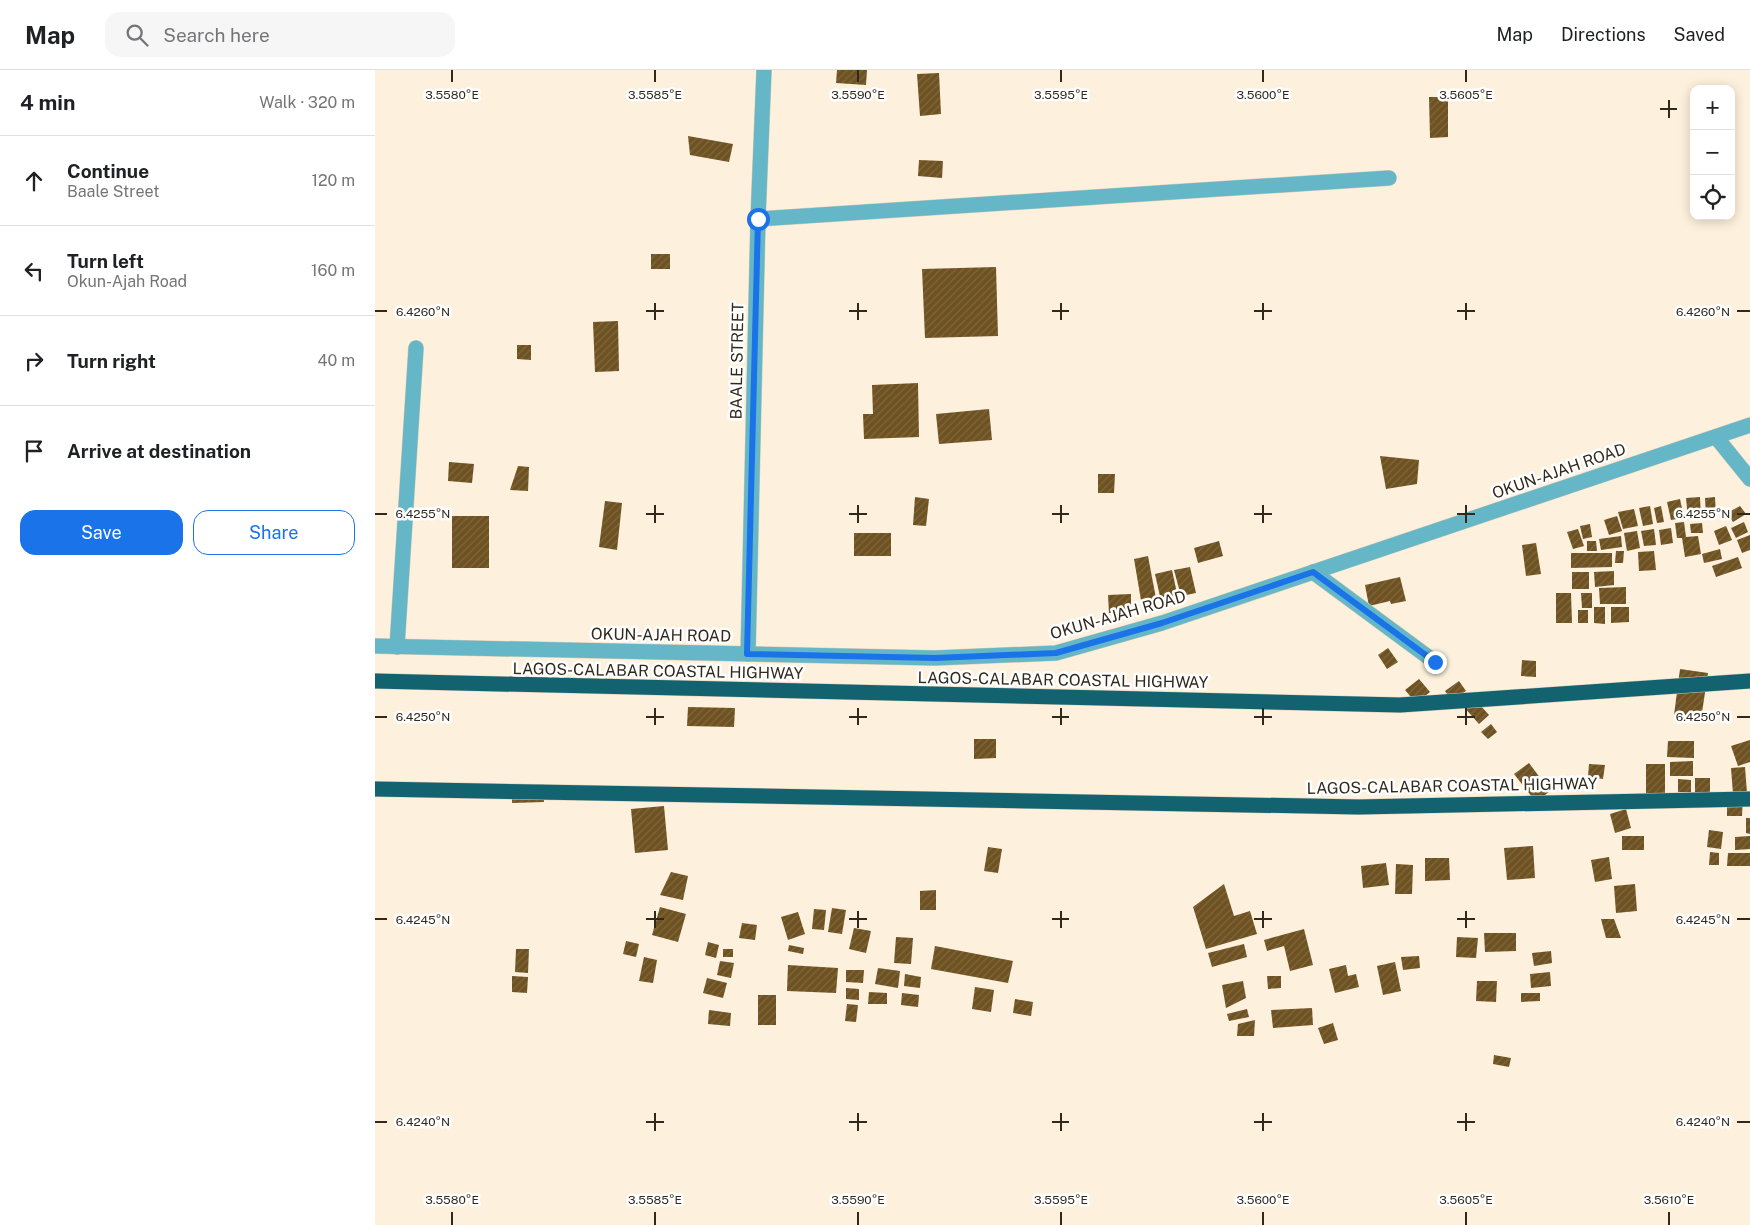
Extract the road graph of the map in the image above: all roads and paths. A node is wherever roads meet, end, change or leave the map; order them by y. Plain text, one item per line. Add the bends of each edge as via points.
1 (764, 70) edge
2 (1389, 178) dead end
3 (758, 219) junction
4 (416, 348) dead end
5 (1750, 426) edge
6 (1717, 437) junction
7 (1750, 479) edge
8 (1313, 572) junction
9 (375, 646) edge
10 (397, 646) junction
11 (747, 654) junction
12 (1435, 662) dead end
13 (375, 681) edge
14 (1750, 681) edge
15 (375, 789) edge
16 (1750, 799) edge

1 - 3 street, BAALE STREET
2 - 3 street
3 - 11 street, BAALE STREET
4 - 10 street
5 - 6 street, OKUN-AJAH ROAD
6 - 7 street
6 - 8 street, OKUN-AJAH ROAD
8 - 11 street, OKUN-AJAH ROAD via 1162,623 1056,653 935,658
8 - 12 street
9 - 10 street, OKUN-AJAH ROAD
10 - 11 street, OKUN-AJAH ROAD
13 - 14 highway, LAGOS-CALABAR COASTAL HIGHWAY via 1400,705
15 - 16 highway, LAGOS-CALABAR COASTAL HIGHWAY via 1359,807

